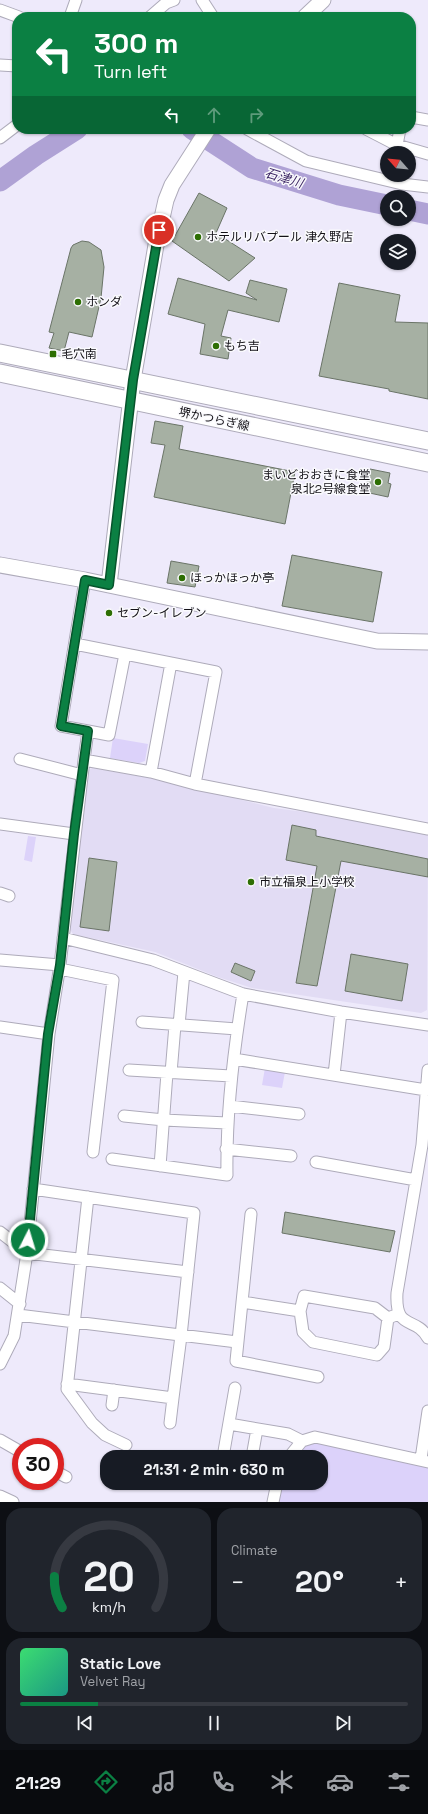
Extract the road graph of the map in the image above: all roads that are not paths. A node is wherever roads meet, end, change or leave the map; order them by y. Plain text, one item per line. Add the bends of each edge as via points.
1 (76, 0) edge
2 (174, 0) edge
3 (202, 0) edge
4 (323, 0) edge
5 (0, 10) edge
6 (72, 12) edge
7 (155, 12) edge
8 (210, 12) edge
9 (310, 12) edge
10 (12, 14) edge
11 (0, 65) edge
12 (12, 66) edge
13 (416, 118) edge
14 (428, 120) edge
15 (12, 129) edge
16 (205, 134) edge
17 (256, 134) edge
18 (376, 134) edge
19 (399, 134) edge
20 (0, 138) edge
21 (397, 145) junction
22 (428, 154) edge
23 (428, 187) edge
24 (0, 353) edge
25 (0, 373) edge
26 (133, 380) junction
27 (131, 402) junction
28 (428, 441) edge
29 (428, 463) edge
30 (0, 565) edge
31 (85, 580) junction
32 (109, 585) junction
33 (428, 642) edge
34 (75, 644) junction
35 (125, 654) junction
36 (171, 663) junction
37 (88, 731) junction
38 (20, 760) dead end
39 (84, 760) junction
40 (151, 772) junction
41 (82, 775) junction
42 (195, 784) junction
43 (0, 824) edge
44 (428, 830) edge
45 (74, 834) junction
46 (63, 938) junction
47 (0, 960) edge
48 (60, 967) junction
49 (184, 972) junction
50 (243, 994) junction
51 (341, 1012) junction
52 (142, 1022) dead end
53 (177, 1025) junction
54 (428, 1025) edge
55 (0, 1027) edge
56 (237, 1029) junction
57 (48, 1034) junction
58 (234, 1059) junction
59 (129, 1070) dead end
60 (428, 1070) edge
61 (169, 1073) junction
62 (334, 1075) junction
63 (231, 1076) junction
64 (426, 1090) junction
65 (230, 1106) junction
66 (426, 1109) edge
67 (299, 1114) dead end
68 (124, 1116) dead end
69 (164, 1120) junction
70 (227, 1123) junction
71 (226, 1149) junction
72 (93, 1152) dead end
73 (291, 1156) dead end
74 (112, 1159) dead end
75 (317, 1162) dead end
76 (160, 1166) junction
77 (416, 1180) junction
78 (33, 1189) junction
79 (88, 1197) junction
80 (251, 1214) dead end
81 (0, 1232) edge
82 (27, 1253) junction
83 (81, 1259) junction
84 (188, 1272) junction
85 (0, 1288) edge
86 (242, 1302) junction
87 (20, 1304) junction
88 (300, 1312) junction
89 (399, 1314) junction
90 (18, 1316) junction
91 (388, 1318) junction
92 (75, 1324) junction
93 (181, 1336) junction
94 (428, 1338) edge
95 (237, 1342) junction
96 (0, 1364) edge
97 (318, 1377) dead end
98 (67, 1384) junction
99 (234, 1388) dead end
100 (114, 1390) junction
101 (172, 1398) junction
102 (112, 1405) dead end
103 (428, 1411) edge
104 (170, 1423) dead end
105 (228, 1424) junction
106 (257, 1429) junction
107 (0, 1440) edge
108 (302, 1441) junction
109 (126, 1445) dead end
110 (12, 1447) edge
111 (224, 1450) edge
112 (253, 1450) edge
113 (295, 1450) edge
114 (424, 1460) edge
115 (276, 1490) edge
116 (0, 1496) edge
117 (13, 1502) edge
118 (273, 1502) edge

1 - 6 street
2 - 7 street via 166,2
3 - 8 street
4 - 9 street
5 - 10 street
11 - 12 street
13 - 14 street
15 - 20 street
16 - 26 street via 186,161 166,200
17 - 23 street via 306,161 402,184
18 - 21 street
19 - 21 street
21 - 22 street
24 - 26 main road, 堺かつらぎ線
25 - 27 main road, 堺かつらぎ線
26 - 27 street
26 - 28 main road, 堺かつらぎ線
27 - 29 main road, 堺かつらぎ線
27 - 32 street
30 - 31 street
31 - 32 street
31 - 34 street
32 - 33 street via 377,641
34 - 35 street
34 - 37 street via 61,726
35 - 36 street
35 - 37 street via 109,736
36 - 40 street
36 - 42 street via 216,672
37 - 39 street
38 - 41 street
39 - 40 street
39 - 41 street
40 - 42 street
41 - 45 street
42 - 44 street
43 - 45 street
45 - 46 street
46 - 48 street
46 - 49 street via 153,960
47 - 48 street
48 - 57 street
48 - 72 street via 113,980
49 - 50 street
49 - 53 street
50 - 51 street
50 - 56 street
51 - 54 street
51 - 62 street
52 - 53 street
53 - 56 street
53 - 61 street
55 - 57 street
56 - 58 street
57 - 78 street
58 - 62 street
58 - 63 street
59 - 61 street
60 - 64 street
61 - 63 street
61 - 69 street
62 - 64 street
63 - 65 street
64 - 66 street
65 - 67 street
65 - 70 street
66 - 77 street
68 - 69 street
69 - 70 street
69 - 76 street
70 - 71 street
71 - 73 street
71 - 76 street via 227,1175
74 - 76 street
75 - 77 street
77 - 89 street via 397,1293 396,1307
78 - 79 street
78 - 82 street
79 - 83 street
79 - 84 street via 195,1208
80 - 86 street
81 - 82 street
82 - 83 street
82 - 87 street
83 - 84 street
83 - 92 street
84 - 93 street
85 - 87 street
86 - 88 street
86 - 95 street
87 - 90 street
88 - 91 street via 304,1296 375,1308
88 - 91 street via 303,1332 313,1342 377,1355 384,1347
89 - 91 street
89 - 94 street via 404,1321
90 - 92 street
90 - 96 street via 14,1336
92 - 93 street
92 - 98 street
93 - 95 street
93 - 101 street
95 - 97 street via 236,1361
98 - 100 street
98 - 109 street via 67,1389 92,1423 105,1435
99 - 105 street
100 - 101 street
100 - 102 street
101 - 104 street
103 - 114 street
105 - 106 street
105 - 111 street
106 - 108 street via 288,1434
106 - 112 street
107 - 110 street
108 - 113 street
108 - 114 street via 315,1437
115 - 118 street
116 - 117 street

